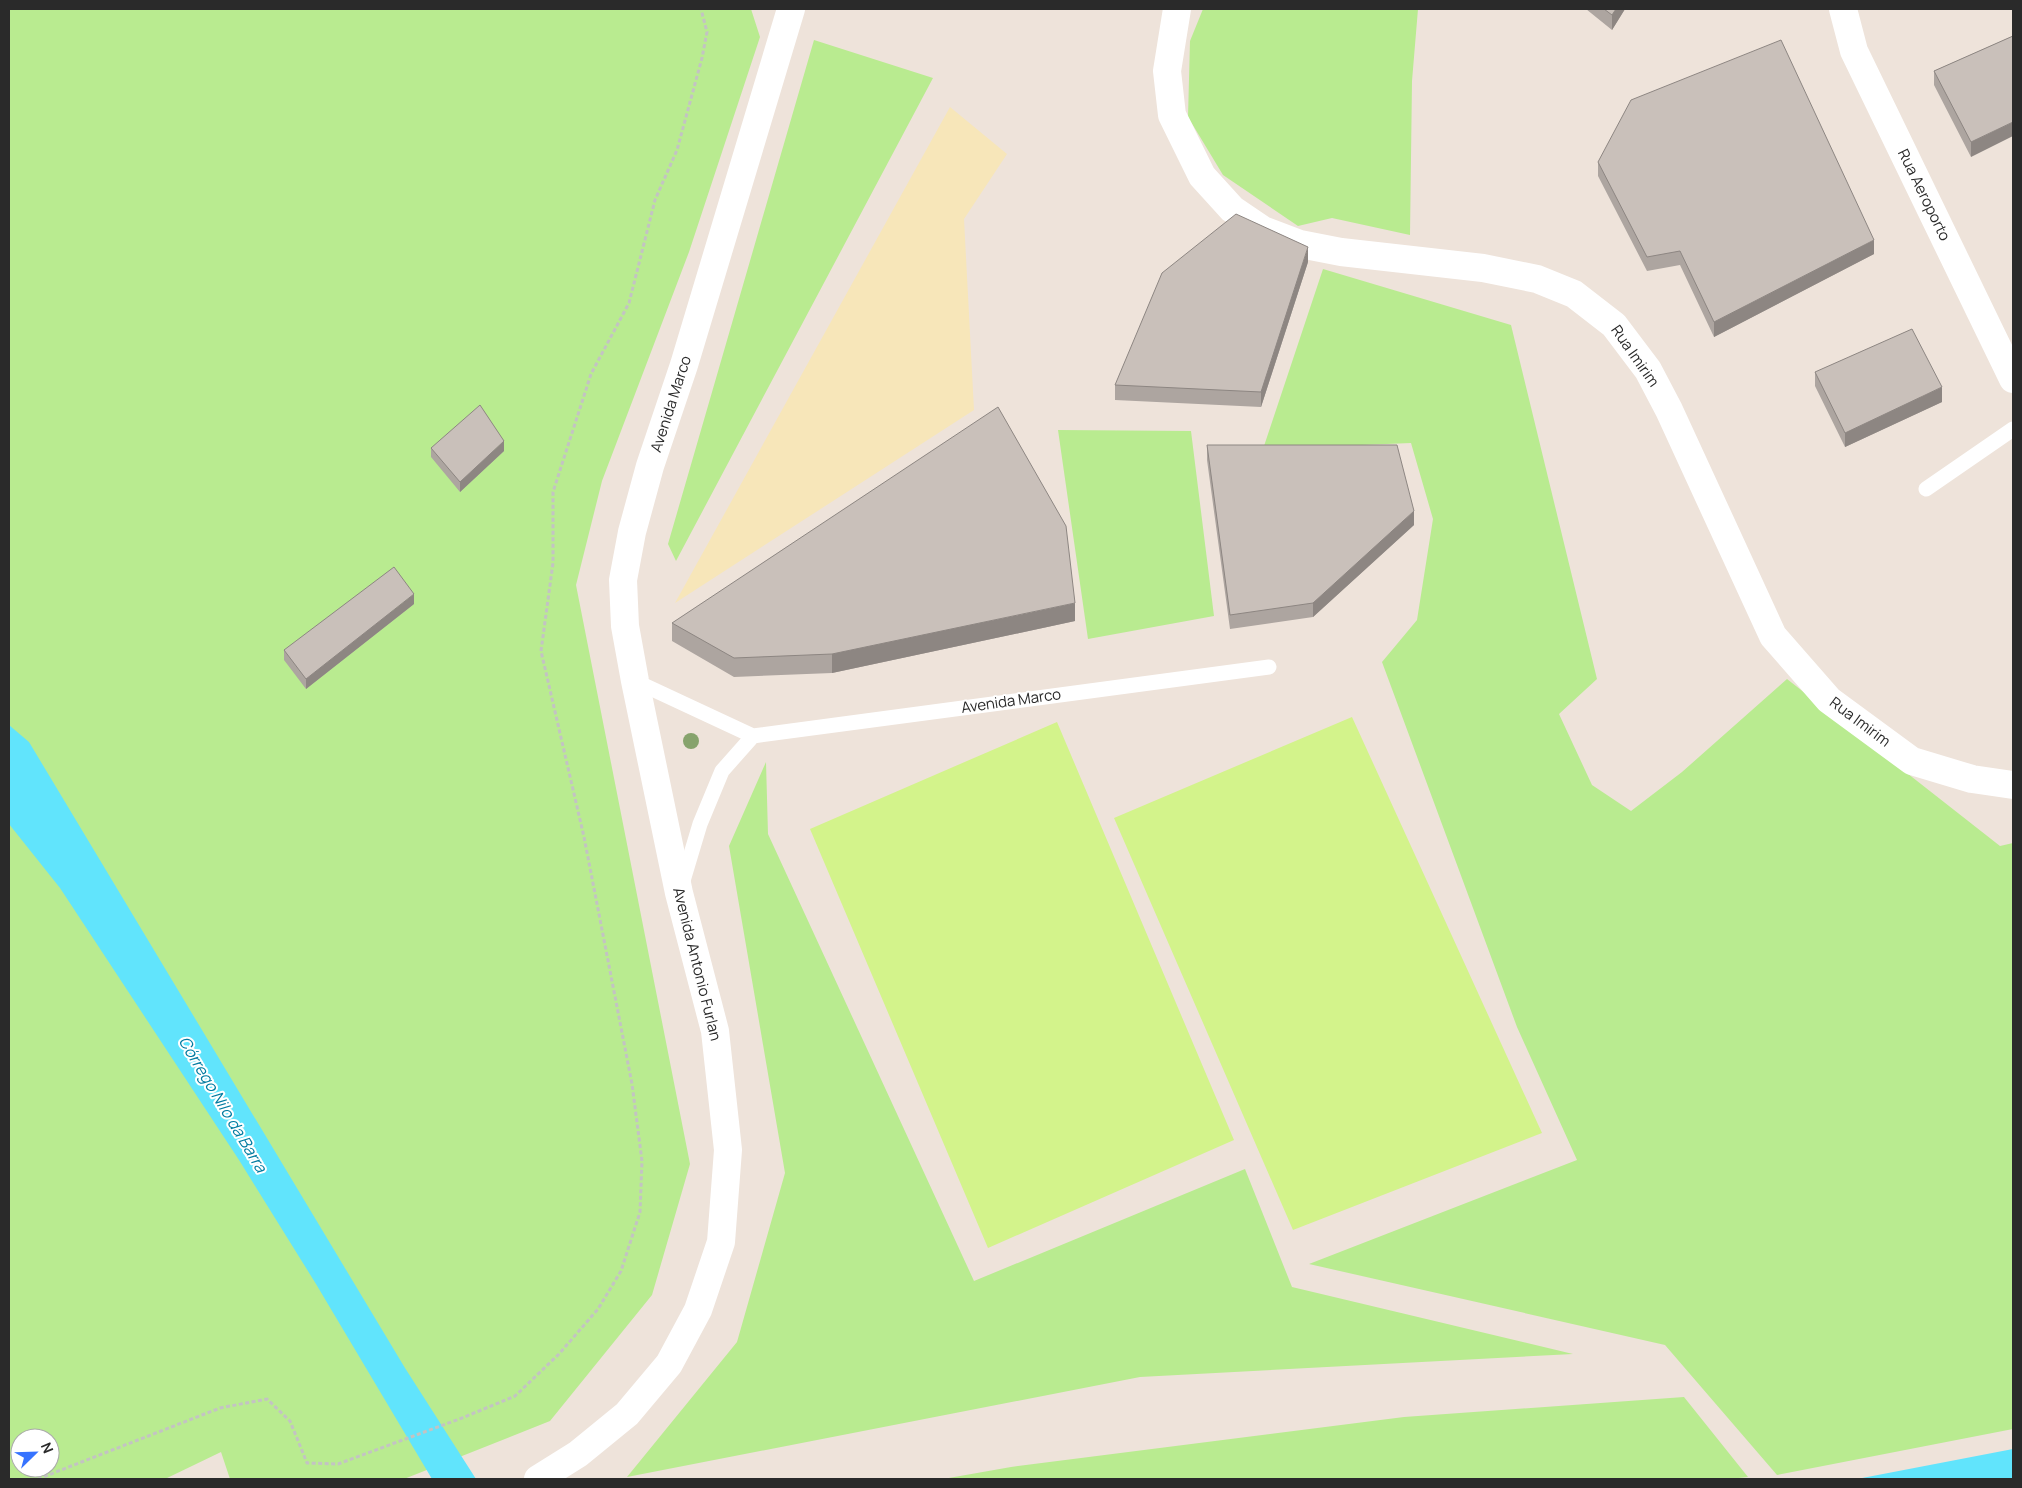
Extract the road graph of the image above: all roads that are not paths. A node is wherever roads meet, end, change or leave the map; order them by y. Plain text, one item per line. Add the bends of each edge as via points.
1 (791, 9) edge
2 (1177, 9) edge
3 (1843, 9) edge
4 (2013, 379) edge
5 (2013, 429) edge
6 (1926, 489) dead end
7 (1269, 667) dead end
8 (635, 680) junction
9 (753, 736) junction
10 (2013, 784) edge
11 (680, 893) junction
12 (538, 1479) edge

1 - 8 street, Avenida Marco via 632,532 623,580 625,626
2 - 10 street, Rua Imirim via 1167,71 1172,115 1202,176 1232,209 1263,230 1300,244 1483,268 1537,279 1574,294 1614,324 1648,370 1773,636 1829,700 1912,761 1972,779
3 - 4 street, Rua Aeroporto via 1854,51
5 - 6 lane
7 - 9 lane, Avenida Marco
8 - 9 lane
8 - 11 street, Avenida Antonio Furlan
9 - 11 lane via 722,771 700,824
11 - 12 street, Avenida Antonio Furlan via 715,1031 728,1150 721,1242 698,1310 669,1364 627,1414 578,1454

